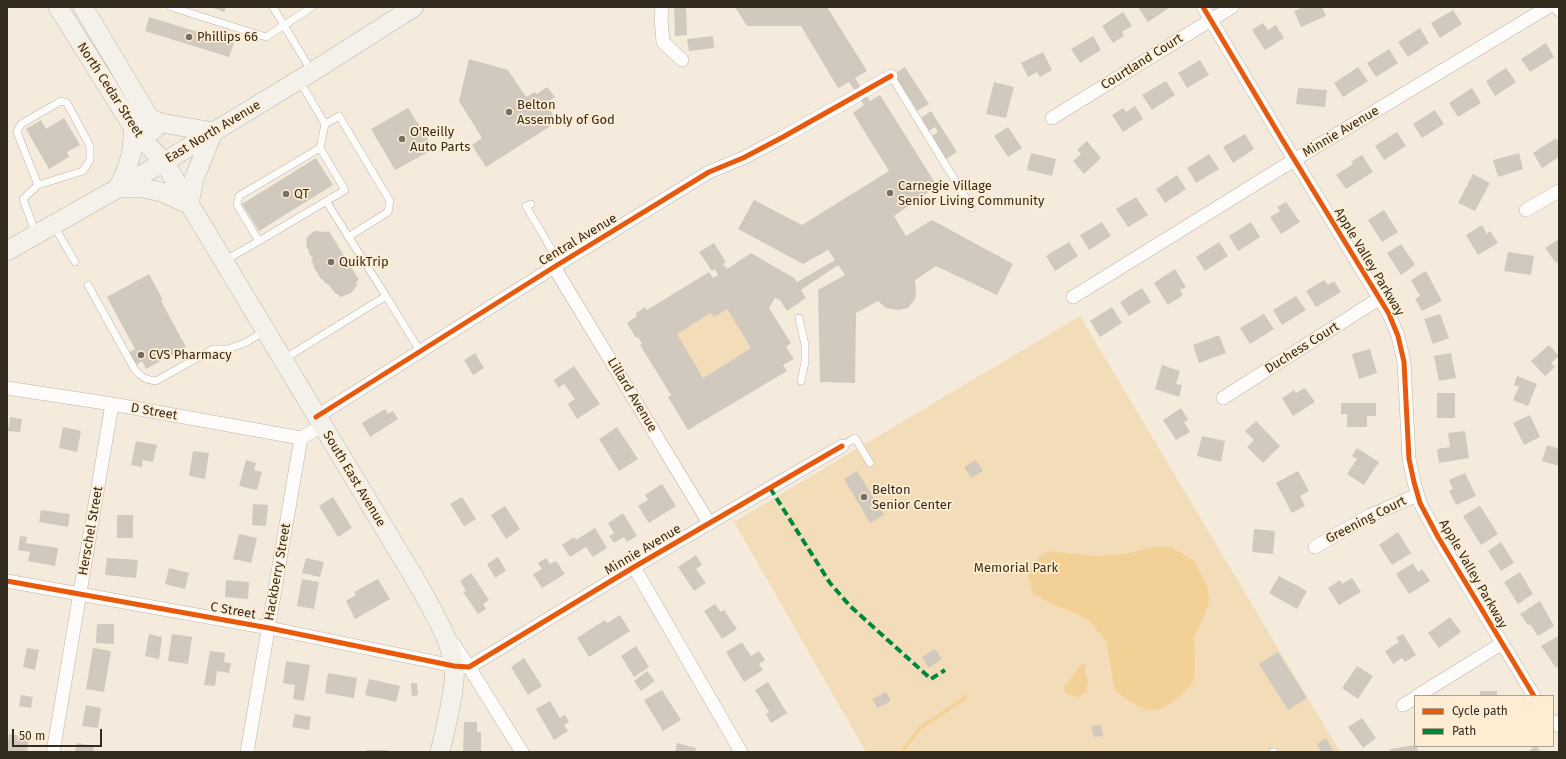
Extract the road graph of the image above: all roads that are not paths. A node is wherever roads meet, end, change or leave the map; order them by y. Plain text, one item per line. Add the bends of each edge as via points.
1 (58, 7) edge
2 (83, 7) edge
3 (171, 7) edge
4 (273, 7) edge
5 (312, 7) edge
6 (414, 7) edge
7 (662, 7) edge
8 (1202, 7) edge
9 (1232, 7) edge
10 (1548, 7) edge
11 (1557, 7) edge
12 (1559, 10) edge
13 (1210, 21) junction
14 (284, 25) junction
15 (682, 60) dead end
16 (305, 76) junction
17 (891, 76) joint
18 (1052, 118) dead end
19 (150, 119) junction
20 (325, 124) junction
21 (132, 127) junction
22 (213, 132) junction
23 (320, 148) junction
24 (1294, 160) junction
25 (164, 162) junction
26 (38, 185) junction
27 (118, 188) junction
28 (1559, 191) edge
29 (326, 201) junction
30 (189, 204) junction
31 (531, 204) dead end
32 (972, 208) dead end
33 (1526, 210) dead end
34 (54, 224) junction
35 (36, 234) junction
36 (348, 237) junction
37 (259, 241) junction
38 (8, 250) edge
39 (223, 261) junction
40 (75, 262) dead end
41 (557, 265) junction
42 (88, 286) dead end
43 (386, 296) junction
44 (1073, 297) dead end
45 (1380, 298) junction
46 (799, 318) dead end
47 (265, 331) junction
48 (420, 351) junction
49 (282, 360) junction
50 (801, 381) dead end
51 (7, 388) edge
52 (1223, 398) dead end
53 (112, 404) junction
54 (319, 422) junction
55 (301, 438) junction
56 (842, 446) joint
57 (870, 463) dead end
58 (1417, 495) junction
59 (709, 523) junction
60 (1315, 546) dead end
61 (634, 567) junction
62 (7, 581) edge
63 (80, 594) junction
64 (269, 628) junction
65 (1501, 644) junction
66 (462, 667) junction
67 (1419, 695) edge
68 (1533, 695) edge
69 (1414, 698) edge
70 (1403, 705) dead end
71 (53, 752) edge
72 (247, 752) edge
73 (440, 752) edge
74 (522, 752) edge
75 (741, 752) edge

1 - 21 main road, North Cedar Street
2 - 19 main road, North Cedar Street
3 - 14 lane via 266,37
4 - 14 lane
5 - 14 lane
6 - 16 main road, East North Avenue
7 - 15 street via 663,42
8 - 13 street, Apple Valley Parkway
9 - 13 street, Courtland Court
10 - 24 street, Minnie Avenue
11 - 12 street
13 - 18 street, Courtland Court
13 - 24 street, Apple Valley Parkway
14 - 16 lane
16 - 20 lane
16 - 22 main road, East North Avenue
17 - 32 lane
17 - 41 street, Central Avenue via 783,137 709,172
19 - 22 main road
19 - 25 main road, North Cedar Street
20 - 23 lane
20 - 36 lane via 339,116 390,201 388,212
21 - 25 main road, North Cedar Street
21 - 27 main road via 131,155
22 - 25 main road, East North Avenue
22 - 30 main road via 194,179
23 - 29 lane via 345,190
23 - 37 lane via 239,196 237,205
24 - 44 street, Minnie Avenue
24 - 45 street, Apple Valley Parkway
25 - 27 main road, East North Avenue
25 - 30 main road, South East Avenue
26 - 26 lane via 17,132 20,124 60,101 67,103 90,146 90,160 83,171
26 - 35 lane via 23,199
27 - 30 main road via 143,188 162,192
27 - 34 main road, East North Avenue
28 - 33 street
29 - 36 lane
29 - 37 lane
30 - 39 main road, South East Avenue
31 - 41 lane via 526,206
34 - 35 main road, East North Avenue
34 - 40 lane
35 - 38 main road, East North Avenue
36 - 43 lane
37 - 39 lane
39 - 47 main road, South East Avenue
41 - 48 street, Central Avenue
41 - 59 street, Lillard Avenue
42 - 47 lane via 135,370 149,381 156,381 213,349 228,349 245,343
43 - 48 lane
43 - 49 lane
45 - 52 street, Duchess Court
45 - 58 street, Apple Valley Parkway via 1394,324 1404,362 1409,459
46 - 50 lane via 806,362
47 - 49 main road, South East Avenue
48 - 54 street, Central Avenue
49 - 54 main road, South East Avenue
51 - 53 street, D Street
53 - 55 street, D Street
53 - 63 street, Herschel Street
54 - 55 street
54 - 66 main road, South East Avenue via 418,584
55 - 64 street, Hackberry Street
56 - 57 lane via 855,438
56 - 59 street, Minnie Avenue
58 - 60 street, Greening Court via 1369,516
58 - 65 street, Apple Valley Parkway via 1438,537
59 - 61 street, Minnie Avenue
61 - 66 street, Minnie Avenue
61 - 75 street
62 - 63 street, C Street
63 - 64 street, C Street
63 - 71 street, Herschel Street
64 - 66 street, C Street
64 - 72 street, Hackberry Street
65 - 67 street
65 - 68 street, Apple Valley Parkway
66 - 73 main road, South East Avenue via 451,697
66 - 74 street
69 - 70 street

